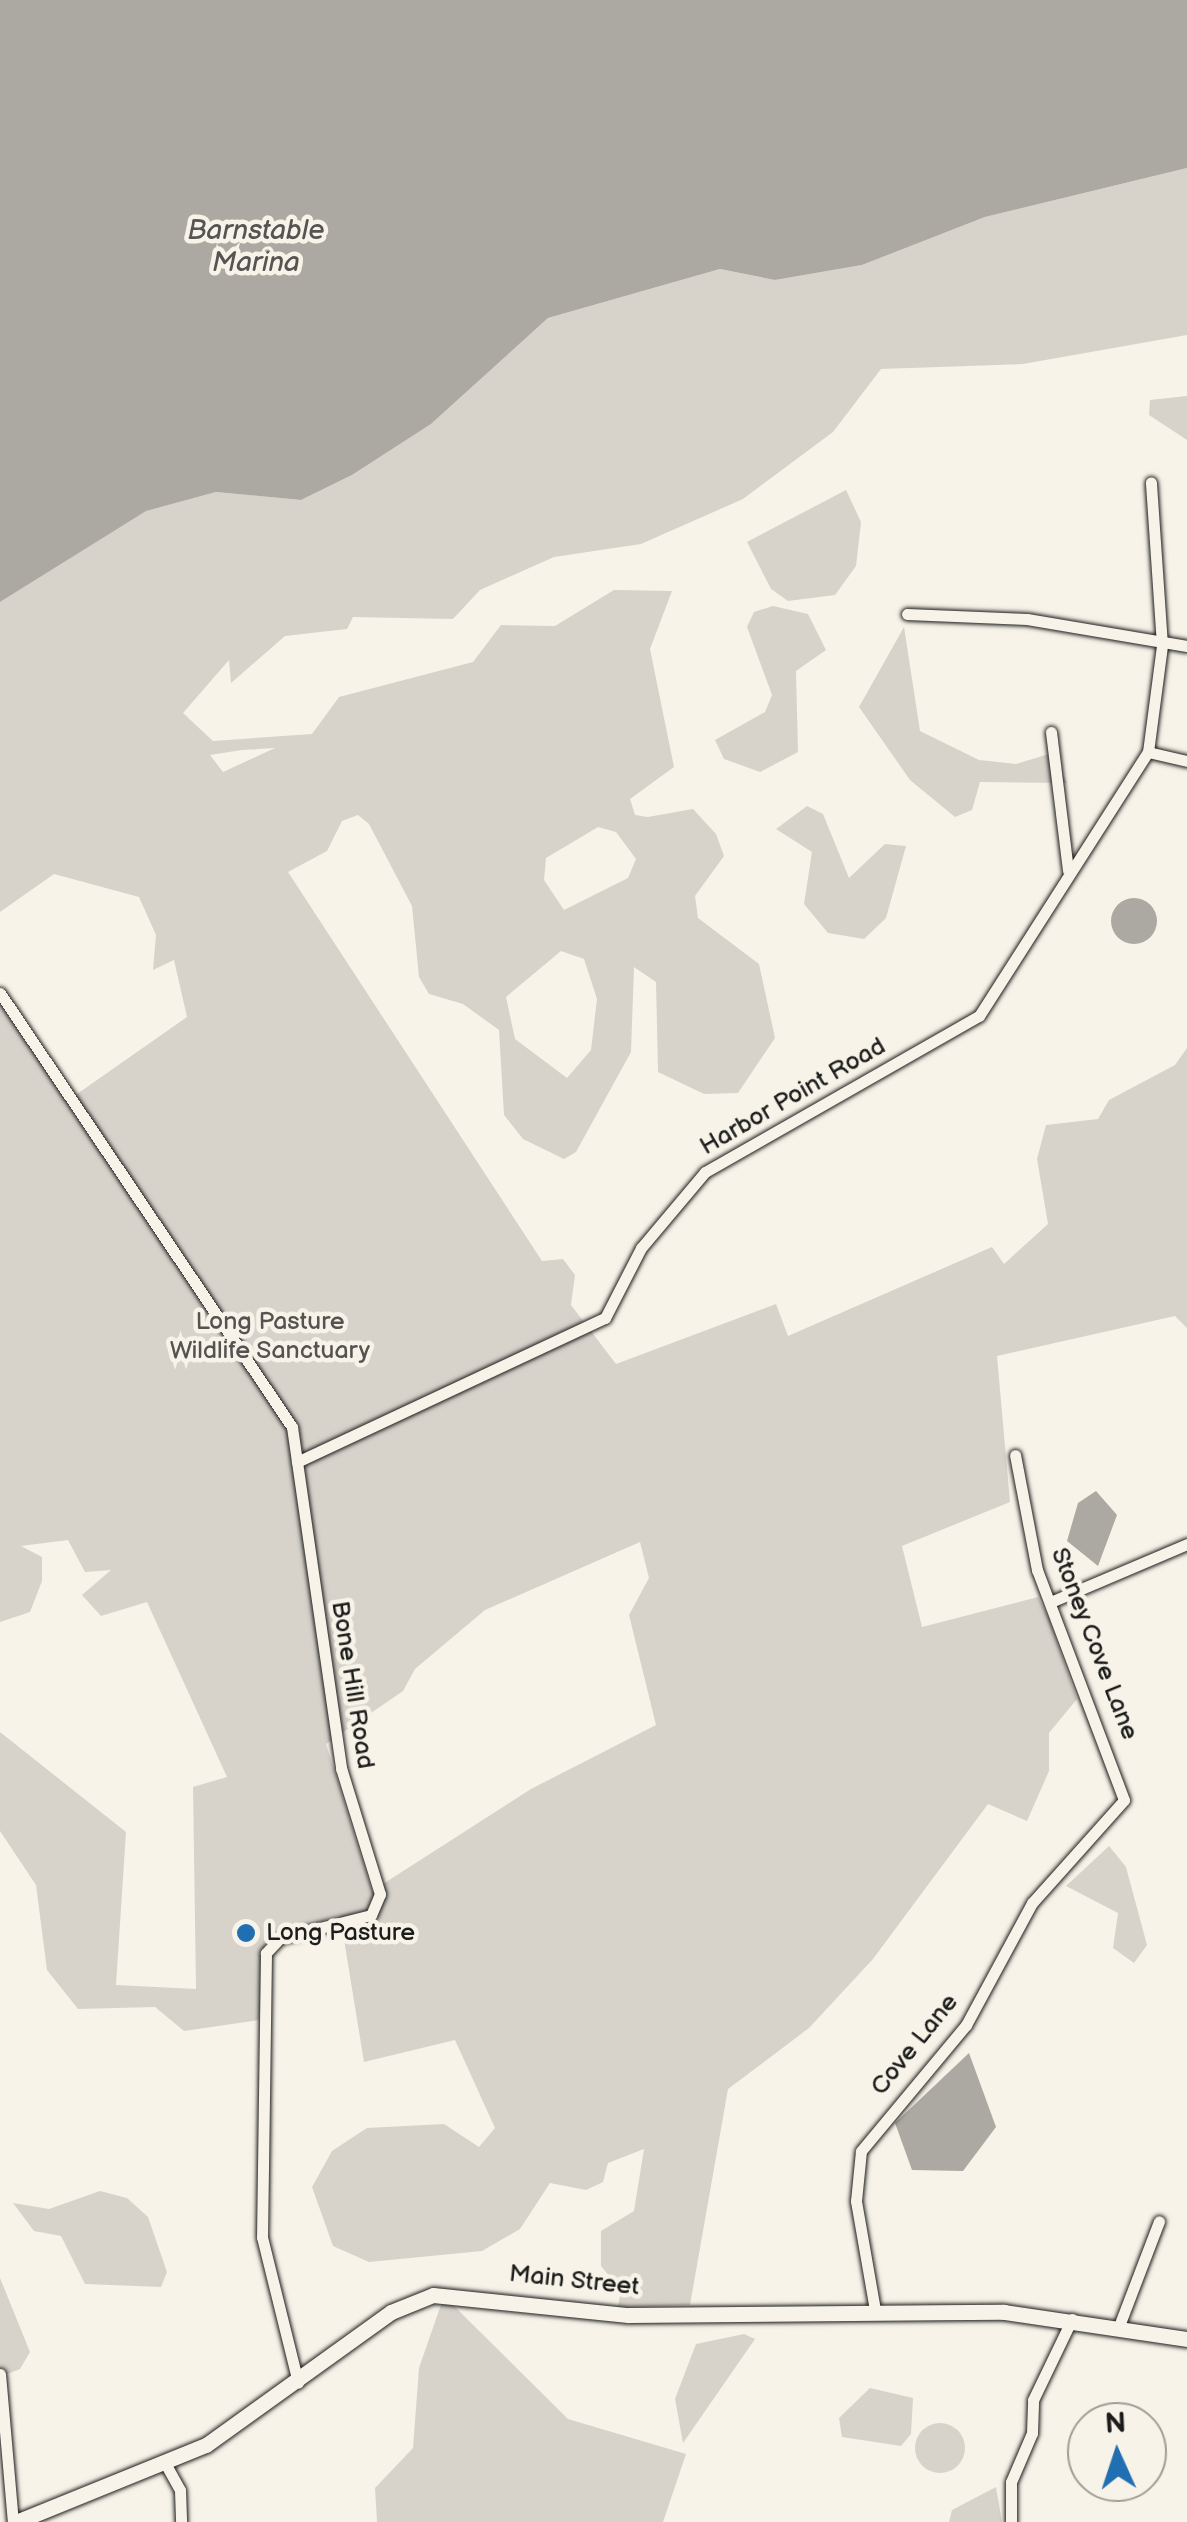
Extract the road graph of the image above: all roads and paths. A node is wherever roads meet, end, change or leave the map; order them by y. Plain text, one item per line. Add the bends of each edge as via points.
1 (1151, 482) dead end
2 (907, 614) dead end
3 (1162, 644) junction
4 (1187, 646) edge
5 (1051, 732) dead end
6 (1148, 752) junction
7 (1187, 762) edge
8 (1068, 870) junction
9 (0, 992) edge
10 (1015, 1455) dead end
11 (297, 1462) junction
12 (1187, 1544) edge
13 (1053, 1601) junction
14 (1124, 1789) joint
15 (1159, 2221) dead end
16 (875, 2310) junction
17 (1072, 2319) junction
18 (1119, 2326) junction
19 (1187, 2339) edge
20 (0, 2374) edge
21 (298, 2383) junction
22 (165, 2463) junction
23 (15, 2522) edge
24 (181, 2522) edge
25 (1012, 2522) edge

1 - 3 street
2 - 3 street via 1027,619
3 - 4 street
3 - 6 street
5 - 8 street
6 - 7 street
6 - 8 street, Harbor Point Road
8 - 11 street, Harbor Point Road via 979,1016 705,1172 641,1248 604,1318
9 - 11 street, Bone Hill Road via 265,1380 288,1418
10 - 13 street, Stoney Cove Lane via 1036,1570
11 - 21 street, Bone Hill Road via 341,1768 380,1894 371,1915 280,1938 266,1953 262,2237
12 - 13 street
13 - 14 street, Stoney Cove Lane
14 - 16 street, Cove Lane via 1110,1826 1024,1916 966,2026 861,2152 857,2213
15 - 18 street
16 - 17 main road, Main Street
16 - 21 main road, Main Street via 628,2315 432,2295 391,2312
17 - 18 main road, Main Street
17 - 25 street via 1033,2400 1032,2433 1011,2482
18 - 19 main road, Main Street
20 - 23 street
21 - 22 main road, Main Street
22 - 23 main road, Main Street
22 - 24 street via 180,2490

